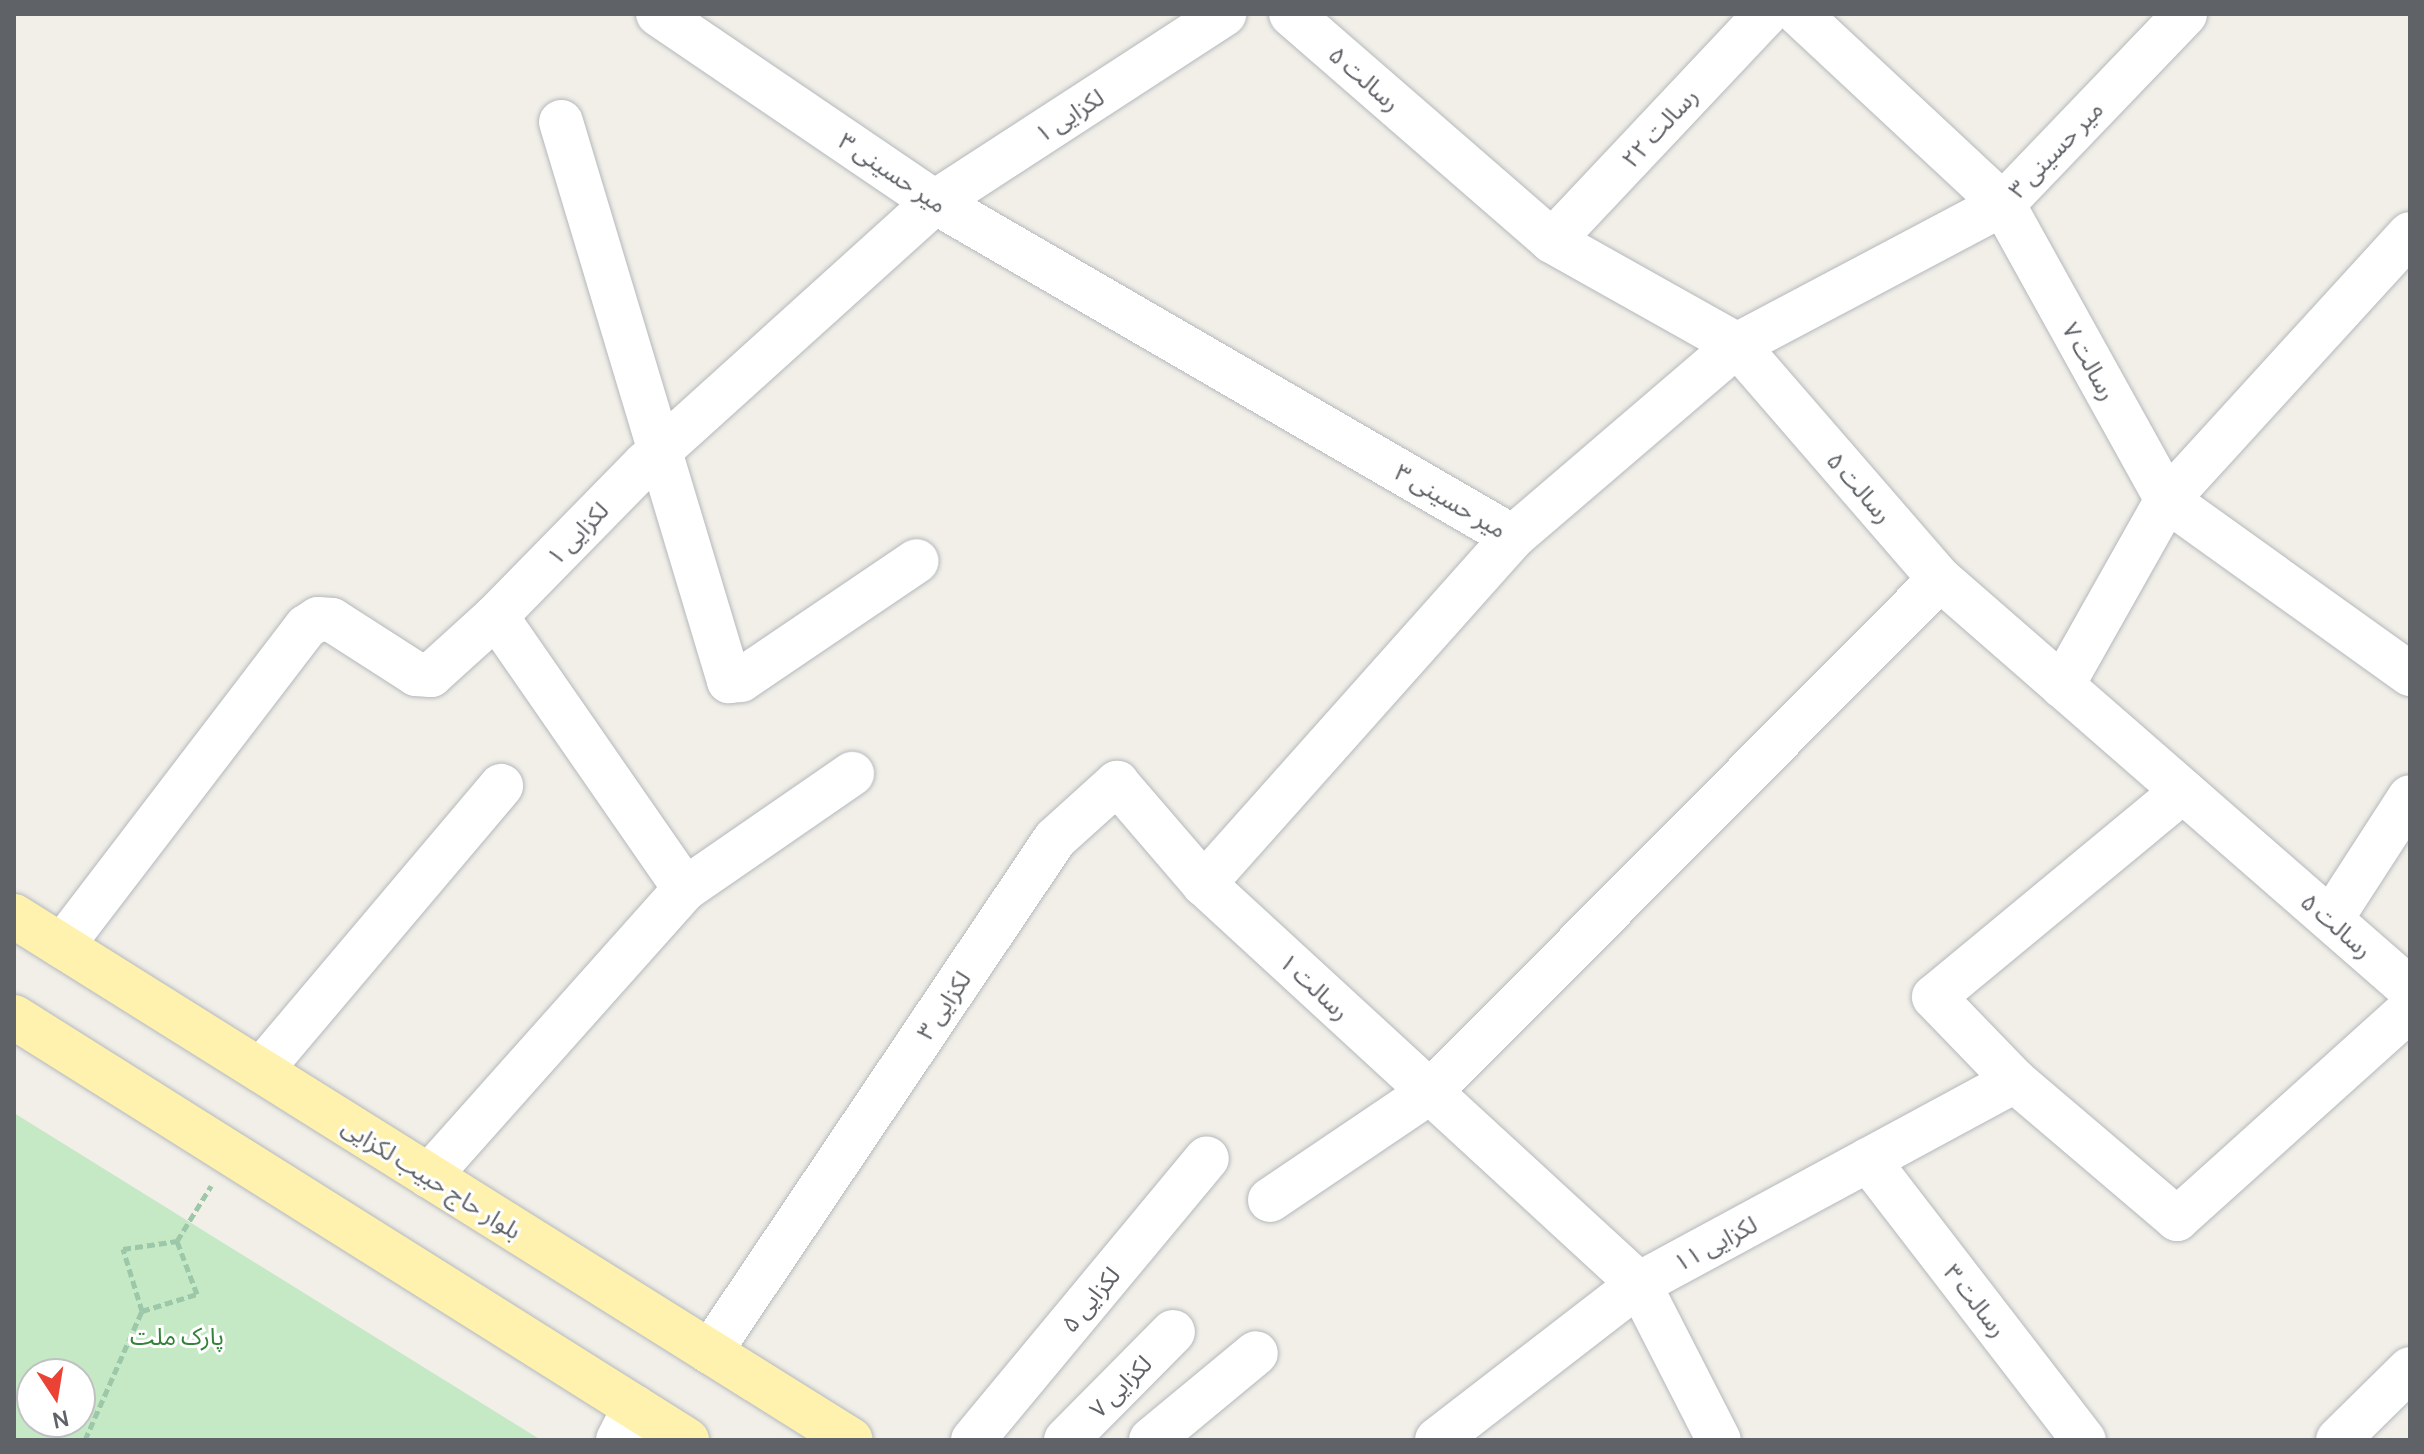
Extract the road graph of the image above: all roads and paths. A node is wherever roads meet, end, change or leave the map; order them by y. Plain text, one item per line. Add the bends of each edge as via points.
1 (1224, 14) edge
2 (1291, 14) edge
3 (1766, 14) edge
4 (1799, 14) edge
5 (2185, 14) edge
6 (690, 22) edge
7 (561, 122) dead end
8 (935, 202) junction
9 (2003, 204) junction
10 (2410, 234) edge
11 (1552, 241) junction
12 (1737, 345) junction
13 (662, 448) junction
14 (2167, 500) junction
15 (1513, 537) junction
16 (917, 561) dead end
17 (1940, 579) junction
18 (496, 616) junction
19 (2410, 674) edge
20 (2062, 686) junction
21 (852, 774) dead end
22 (501, 786) dead end
23 (2183, 791) junction
24 (2410, 797) edge
25 (1204, 884) junction
26 (685, 889) junction
27 (14, 916) edge
28 (2331, 919) junction
29 (62, 946) junction
30 (2410, 989) edge
31 (2410, 1009) edge
32 (14, 1017) edge
33 (261, 1070) junction
34 (2015, 1081) junction
35 (1430, 1092) junction
36 (231, 1153) junction
37 (1207, 1158) dead end
38 (1868, 1160) junction
39 (429, 1176) junction
40 (1270, 1200) dead end
41 (177, 1241) junction
42 (1639, 1284) junction
43 (142, 1311) junction
44 (1173, 1332) dead end
45 (710, 1352) junction
46 (1256, 1353) dead end
47 (2410, 1369) edge
48 (626, 1424) edge
49 (85, 1440) edge
50 (687, 1440) edge
51 (851, 1440) edge
52 (973, 1440) edge
53 (1066, 1440) edge
54 (1151, 1440) edge
55 (1437, 1440) edge
56 (1719, 1440) edge
57 (2084, 1440) edge
58 (2338, 1440) edge

1 - 8 street, لکزایی ۱
2 - 11 street, رسالت ۵
3 - 11 street, رسالت ۲۲
4 - 9 street, رسالت ۷
5 - 9 street, میر حسینی ۳
6 - 8 street, میر حسینی ۳
7 - 13 street
8 - 13 street, لکزایی ۱
8 - 15 street, میر حسینی ۳
9 - 12 street, میر حسینی ۳
9 - 14 street, رسالت ۷
10 - 14 street
11 - 12 street, رسالت ۵
12 - 15 street, میر حسینی ۳
12 - 17 street, رسالت ۵
13 - 16 street via 729,681 741,680
13 - 18 street, لکزایی ۱
14 - 19 street, رسالت ۷
14 - 20 street
15 - 25 street
17 - 20 street, رسالت ۵
17 - 35 street
18 - 26 street
18 - 29 street, لکزایی ۱ via 431,675 416,674 332,620 318,619 306,627
20 - 23 street, رسالت ۵
21 - 26 street
22 - 33 street
23 - 28 street, رسالت ۵
23 - 34 street via 1934,997
24 - 28 street
25 - 35 street, رسالت ۱
25 - 45 street, لکزایی ۳ via 1117,783 1055,839
26 - 39 street
27 - 29 main road, بلوار حاج حبیب لکزايی
28 - 30 street, رسالت ۵
29 - 33 main road, بلوار حاج حبیب لکزايی
31 - 34 street via 2177,1219
32 - 36 main road
33 - 39 main road, بلوار حاج حبیب لکزايی
34 - 38 street, لکزایی ۱۱
35 - 40 street
35 - 42 street, رسالت ۱
36 - 41 path
36 - 48 main road
37 - 52 street, لکزایی ۵
38 - 42 street, لکزایی ۱۱
38 - 57 street, رسالت ۳
39 - 45 main road, بلوار حاج حبیب لکزايی
41 - 43 path via 197,1294
41 - 43 path via 123,1249
42 - 55 street, لکزایی ۱۱
42 - 56 street, رسالت ۱
43 - 49 path
44 - 53 street, لکزایی ۷
45 - 51 main road, بلوار حاج حبیب لکزايی
46 - 54 street
47 - 58 street
48 - 50 main road

